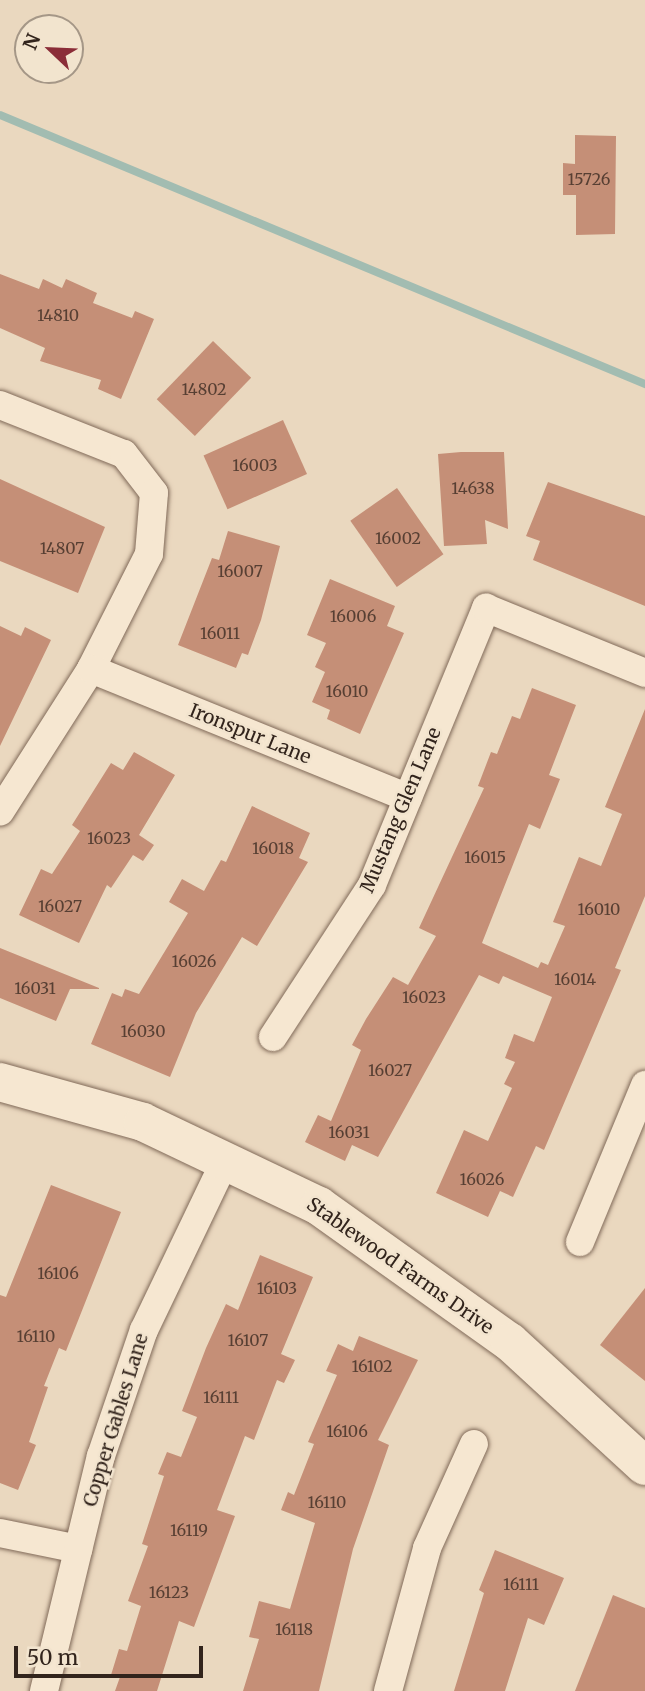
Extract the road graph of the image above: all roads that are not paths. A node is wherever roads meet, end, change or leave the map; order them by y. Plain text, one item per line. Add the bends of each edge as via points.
1 (0, 405) edge
2 (92, 669) junction
3 (645, 673) edge
4 (4, 797) edge
5 (408, 798) junction
6 (273, 1037) dead end
7 (0, 1082) edge
8 (645, 1085) edge
9 (225, 1161) junction
10 (580, 1242) dead end
11 (474, 1444) dead end
12 (645, 1466) edge
13 (0, 1533) edge
14 (78, 1549) junction
15 (44, 1691) edge
16 (388, 1691) edge

1 - 2 street via 124,454 154,493 149,554
2 - 4 street
2 - 5 street, Ironspur Lane
3 - 5 street, Mustang Glen Lane via 486,608
5 - 6 street, Mustang Glen Lane via 372,885
7 - 9 street, Stablewood Farms Drive via 143,1122
8 - 10 street
9 - 12 street, Stablewood Farms Drive via 319,1206 510,1342
9 - 14 street, Copper Gables Lane via 144,1330
11 - 16 street via 427,1548
13 - 14 street
14 - 15 street, Copper Gables Lane

